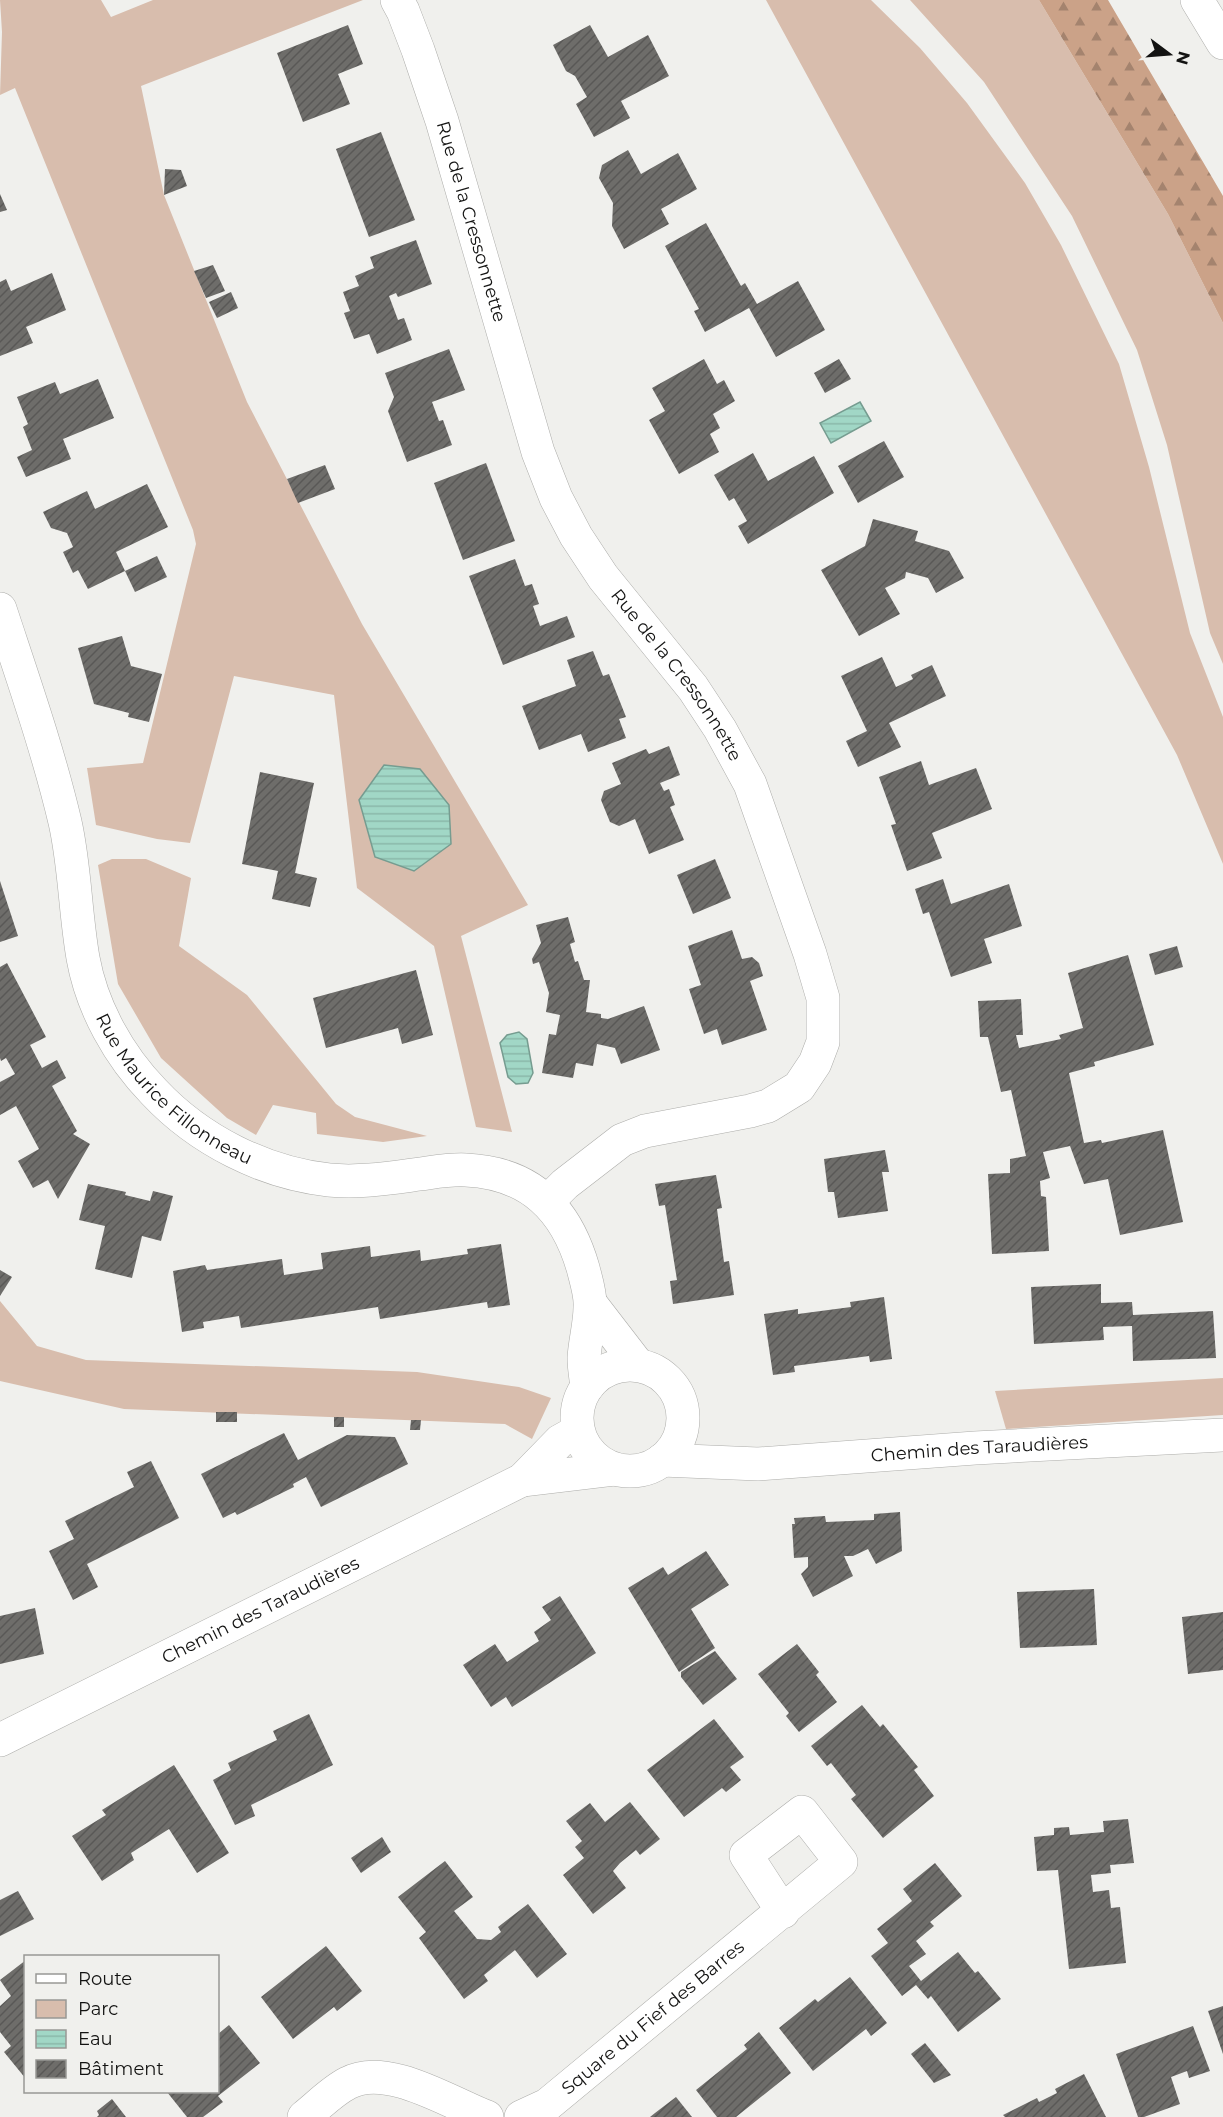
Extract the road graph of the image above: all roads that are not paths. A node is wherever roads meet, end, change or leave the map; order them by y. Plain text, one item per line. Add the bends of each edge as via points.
1 (397, 0) edge
2 (1197, 0) edge
3 (1223, 43) edge
4 (0, 609) edge
5 (547, 1202) junction
6 (591, 1304) junction
7 (638, 1365) junction
8 (587, 1387) junction
9 (683, 1419) junction
10 (578, 1431) junction
11 (1223, 1435) edge
12 (662, 1460) junction
13 (737, 1462) junction
14 (614, 1469) junction
15 (522, 1480) junction
16 (0, 1740) edge
17 (783, 1912) dead end
18 (304, 2117) edge
19 (487, 2117) edge
20 (521, 2117) edge

1 - 5 main road, Rue de la Cressonnette via 442,121 538,452 556,498 603,577 693,688 750,784 823,999 823,1042 799,1087 768,1106 645,1131 622,1140
2 - 3 main road
4 - 5 main road, Rue Maurice Fillonneau via 55,781 71,847 83,960 92,992 102,1019 124,1055 153,1091 208,1137 246,1157 290,1173 365,1181 465,1170 504,1177 524,1185
5 - 6 main road, Rue Maurice Fillonneau via 571,1235
6 - 7 main road, Rue Maurice Fillonneau
6 - 8 main road, Rue Maurice Fillonneau via 584,1360
7 - 8 main road via 612,1367
7 - 9 main road via 650,1368 671,1384
8 - 10 main road via 578,1408
9 - 12 main road via 677,1442
9 - 13 main road
10 - 14 main road via 591,1454
10 - 15 main road, Chemin des Taraudières via 560,1441
11 - 13 main road, Chemin des Taraudières via 758,1464
12 - 13 main road, Chemin des Taraudières
12 - 14 main road via 639,1470
14 - 15 main road, Chemin des Taraudières
15 - 16 main road, Chemin des Taraudières
17 - 20 main road, Square du Fief des Barres via 547,2105
18 - 19 main road via 349,2082 377,2076 409,2083

